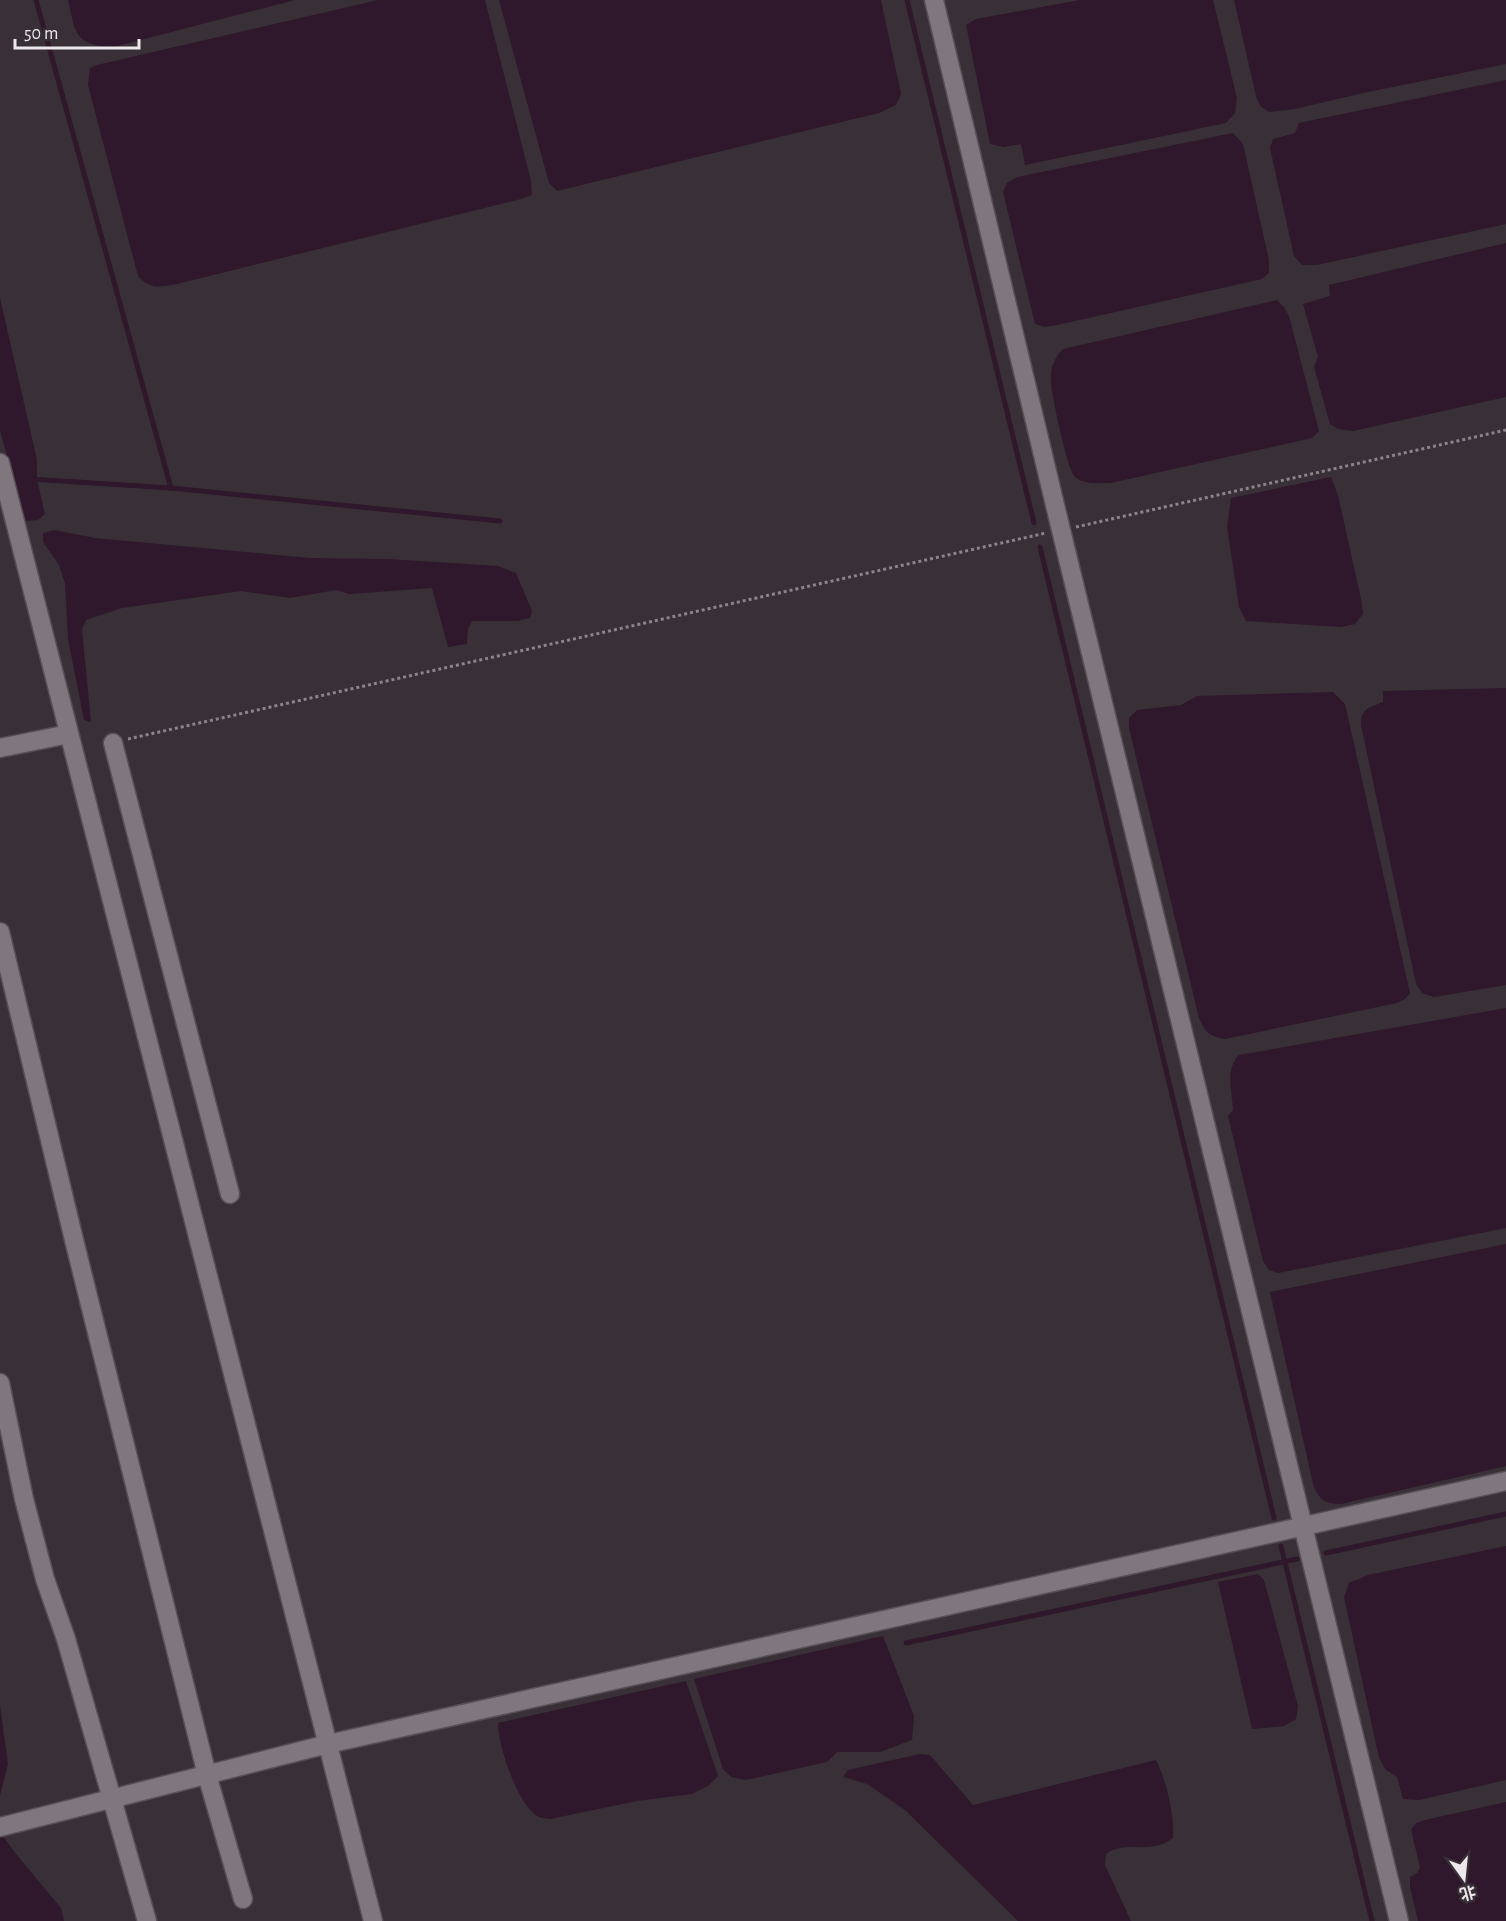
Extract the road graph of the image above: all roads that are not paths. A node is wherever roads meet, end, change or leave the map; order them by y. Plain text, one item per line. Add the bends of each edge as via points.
1 (934, 0) edge
2 (0, 463) edge
3 (69, 734) junction
4 (113, 743) road end
5 (0, 748) edge
6 (0, 932) edge
7 (230, 1194) dead end
8 (0, 1383) edge
9 (1506, 1481) edge
10 (1304, 1526) junction
11 (328, 1744) junction
12 (207, 1774) junction
13 (113, 1798) junction
14 (0, 1827) edge
15 (243, 1899) dead end
16 (147, 1921) edge
17 (373, 1921) edge
18 (1399, 1921) edge

1 - 10 street
2 - 3 street
3 - 5 street
3 - 11 street
4 - 7 street
6 - 12 street
8 - 13 street via 42,1567
9 - 10 street
10 - 11 street
10 - 18 street
11 - 12 street
11 - 17 street
12 - 13 street
12 - 15 street
13 - 14 street
13 - 16 street

